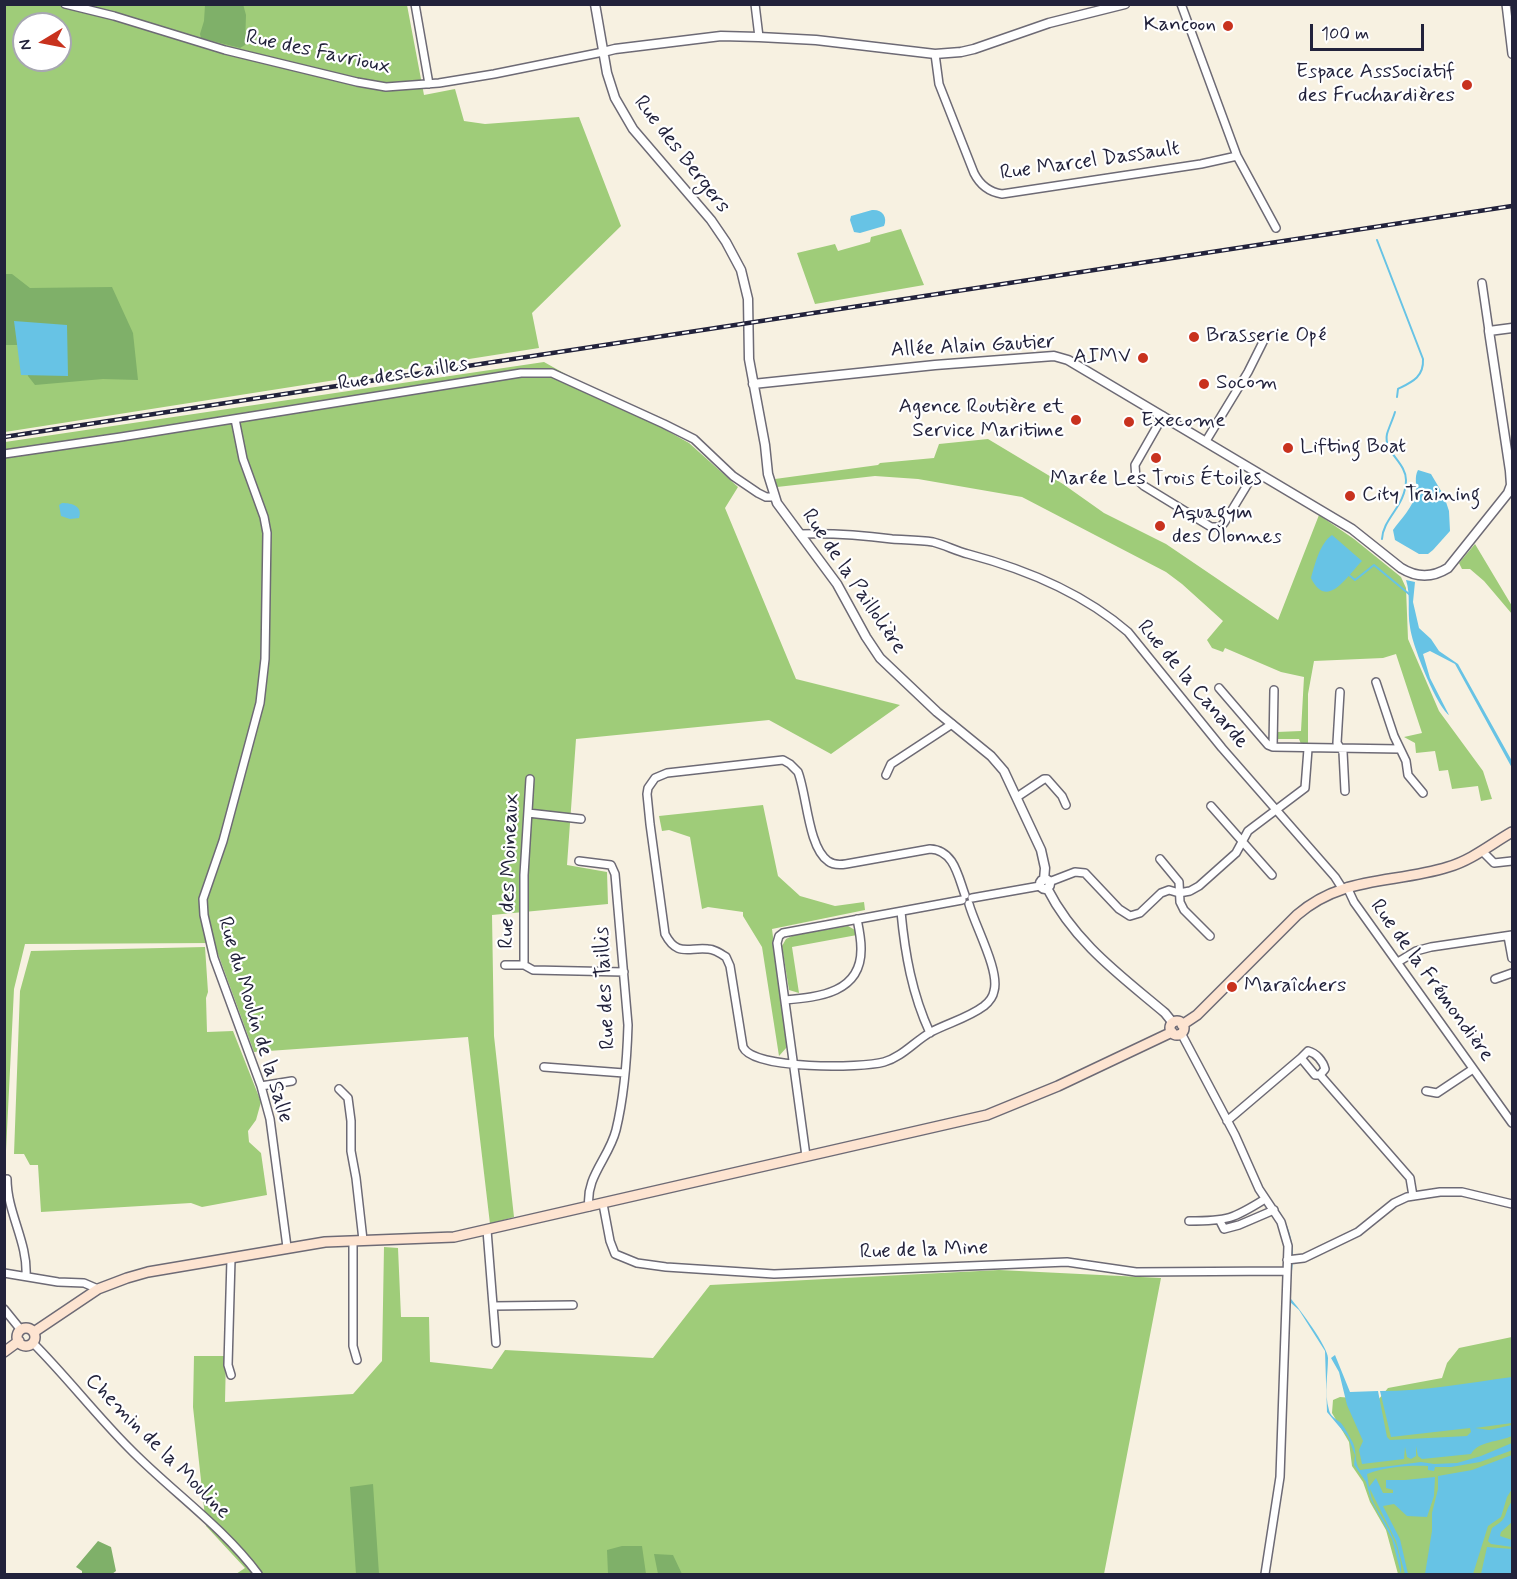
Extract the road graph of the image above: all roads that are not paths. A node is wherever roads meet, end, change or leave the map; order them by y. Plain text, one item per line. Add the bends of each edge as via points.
1 (65, 4) edge
2 (415, 4) edge
3 (595, 4) edge
4 (755, 4) edge
5 (1125, 4) edge
6 (1181, 4) edge
7 (1506, 4) edge
8 (759, 37) junction
9 (603, 52) junction
10 (935, 54) junction
11 (1512, 54) edge
12 (429, 84) junction
13 (1237, 156) junction
14 (1276, 228) dead end
15 (1482, 283) dead end
16 (748, 323) joint
17 (1512, 328) edge
18 (1489, 331) junction
19 (1266, 336) dead end
20 (753, 384) junction
21 (1164, 416) junction
22 (235, 419) junction
23 (1206, 441) junction
24 (4, 454) edge
25 (1255, 472) junction
26 (774, 497) junction
27 (800, 534) junction
28 (1376, 682) dead end
29 (1219, 688) dead end
30 (1274, 690) dead end
31 (1340, 692) dead end
32 (952, 724) junction
33 (1273, 747) junction
34 (1308, 748) junction
35 (1340, 749) junction
36 (1400, 749) junction
37 (886, 775) dead end
38 (530, 779) dead end
39 (1345, 791) dead end
40 (1423, 793) dead end
41 (1017, 797) junction
42 (1066, 805) dead end
43 (1211, 806) dead end
44 (1276, 809) junction
45 (528, 813) junction
46 (581, 819) dead end
47 (1512, 832) edge
48 (1242, 840) junction
49 (1483, 852) junction
50 (1160, 859) dead end
51 (579, 861) dead end
52 (1512, 861) edge
53 (1272, 875) dead end
54 (1045, 884) junction
55 (1344, 887) junction
56 (1179, 892) junction
57 (967, 899) junction
58 (901, 912) junction
59 (857, 920) junction
60 (1510, 935) edge
61 (1210, 936) dead end
62 (1512, 958) edge
63 (1398, 962) junction
64 (505, 965) dead end
65 (524, 965) junction
66 (624, 972) junction
67 (1512, 973) edge
68 (1495, 979) dead end
69 (785, 1000) junction
70 (1177, 1028) junction
71 (930, 1033) junction
72 (791, 1047) junction
73 (1300, 1058) junction
74 (777, 1062) junction
75 (794, 1065) junction
76 (807, 1066) junction
77 (544, 1067) dead end
78 (1473, 1069) junction
79 (624, 1073) junction
80 (1320, 1075) junction
81 (292, 1081) dead end
82 (796, 1083) junction
83 (261, 1086) junction
84 (339, 1089) dead end
85 (1426, 1091) dead end
86 (1227, 1121) junction
87 (1512, 1123) edge
88 (806, 1156) junction
89 (7, 1179) dead end
90 (1413, 1196) junction
91 (1265, 1199) junction
92 (603, 1204) junction
93 (1512, 1204) edge
94 (589, 1207) junction
95 (1274, 1210) junction
96 (1189, 1221) dead end
97 (1220, 1221) junction
98 (487, 1230) junction
99 (358, 1241) junction
100 (287, 1247) junction
101 (231, 1259) junction
102 (1291, 1260) junction
103 (1287, 1271) junction
104 (4, 1273) edge
105 (26, 1276) junction
106 (98, 1289) junction
107 (573, 1305) dead end
108 (494, 1306) junction
109 (4, 1309) edge
110 (21, 1330) junction
111 (33, 1332) junction
112 (19, 1341) junction
113 (33, 1343) junction
114 (496, 1343) dead end
115 (4, 1352) edge
116 (357, 1360) dead end
117 (231, 1375) dead end
118 (258, 1575) edge
119 (1265, 1575) edge

1 - 12 street, Rue des Favrioux via 225,50 357,82 386,87
2 - 12 street
3 - 9 street, Rue des Bergers
4 - 8 street
5 - 10 street via 1049,23 975,49
6 - 13 street
7 - 11 street
8 - 9 street via 721,36
8 - 10 street
9 - 12 street, Rue des Favrioux
9 - 16 street, Rue des Bergers via 622,112 711,220 741,270
10 - 13 street, Rue Marcel Dassault via 939,84 976,177 996,193
13 - 14 street
15 - 18 street, Allée Alain Gautier
16 - 20 street, Rue de la Paillolière
17 - 18 street
18 - 25 street, Allée Alain Gautier via 1511,485 1446,570 1425,577 1409,573 1352,529
19 - 23 street
20 - 21 street, Allée Alain Gautier via 1054,356 1074,363
20 - 26 street, Rue de la Paillolière
21 - 23 street, Allée Alain Gautier
21 - 25 street via 1135,465 1137,478 1144,486 1211,527 1220,527
22 - 24 street, Rue des Cailles
22 - 26 street, Rue des Cailles via 547,372 694,439 733,476 758,493
22 - 83 street, Rue du Moulin de la Salle via 243,459 267,533 265,659 260,703 223,841 203,899 214,958
23 - 25 street, Allée Alain Gautier
26 - 27 street, Rue de la Paillolière
27 - 32 street, Rue de la Paillolière via 837,584 880,658
27 - 44 street, Rue de la Canarde via 835,532 937,543 1016,568 1096,608 1128,632
28 - 36 street
29 - 33 street
30 - 33 street
31 - 35 street
32 - 37 street via 891,764
32 - 41 street, Rue de la Paillolière via 998,764
33 - 34 street
34 - 35 street
34 - 44 street via 1305,788
35 - 36 street
35 - 39 street
36 - 40 street via 1408,775
38 - 45 street, Rue des Moineaux
41 - 42 street via 1047,779
41 - 54 street, Rue de la Paillolière via 1041,850
43 - 48 street
44 - 48 street
44 - 55 street, Rue de la Canarde
45 - 46 street
45 - 65 street, Rue des Moineaux
47 - 49 main road
48 - 53 street
48 - 56 street via 1236,853 1199,886
49 - 52 street via 1494,863
49 - 55 main road via 1438,870
50 - 56 street via 1179,882
51 - 66 street, Rue des Taillis via 611,866 615,874
54 - 56 street via 1076,872 1085,873 1130,916 1140,913 1161,893
54 - 57 street
54 - 70 street, Rue de la Paillolière via 1078,937
55 - 63 street, Rue de la Frémondière
55 - 70 main road via 1307,907 1197,1015
56 - 61 street via 1184,910
57 - 58 street
57 - 71 street via 995,974 994,993 982,1008
57 - 74 street via 951,860 937,849 846,864 827,861 815,842 798,772 783,760 667,773 655,778 648,788 650,824 664,927 670,942 686,951 708,949 726,957 745,1052
58 - 59 street
58 - 71 street via 907,963
59 - 69 street via 861,951 852,977 838,990 825,995
59 - 69 street via 779,936
60 - 62 street
60 - 63 street via 1431,946
63 - 78 street, Rue de la Frémondière
64 - 65 street
65 - 66 street via 533,970
66 - 79 street, Rue des Taillis via 628,1025
67 - 68 street
69 - 72 street
70 - 86 street
70 - 88 main road via 1058,1086 987,1115
71 - 76 street via 886,1062
72 - 74 street
72 - 75 street
73 - 80 street via 1315,1075
73 - 80 street via 1308,1052 1315,1054 1325,1069
73 - 86 street
74 - 75 street
75 - 76 street
75 - 82 street
76 - 82 street
77 - 79 street
78 - 85 street via 1437,1093
78 - 87 street, Rue de la Frémondière
79 - 94 street, Rue des Taillis via 616,1132 590,1185
80 - 90 street via 1410,1178
81 - 83 street
82 - 88 street
83 - 100 street, Rue du Moulin de la Salle via 272,1130
84 - 99 street via 348,1098 351,1121
86 - 91 street
88 - 92 main road
89 - 105 street via 25,1251
90 - 93 street via 1462,1192
90 - 102 street via 1394,1203 1358,1232 1304,1258
91 - 95 street
91 - 97 street via 1238,1216
92 - 94 main road
92 - 103 street, Rue de la Mine via 615,1254 636,1263 666,1267 774,1274 1067,1262 1136,1272
94 - 98 main road
95 - 97 street via 1224,1229
95 - 102 street via 1286,1235
96 - 97 street
98 - 99 main road via 433,1239
98 - 108 street
99 - 100 main road
99 - 116 street via 353,1346
100 - 101 main road
101 - 106 main road via 148,1272
101 - 117 street
102 - 103 street
103 - 119 street via 1280,1477
104 - 105 street
105 - 106 street via 84,1283
106 - 111 main road
107 - 108 street
108 - 114 street
109 - 110 street
110 - 111 main road via 29,1328
110 - 112 main road
111 - 113 main road
112 - 113 main road
112 - 115 main road
113 - 118 street, Chemin de la Mouline via 129,1448 208,1521

